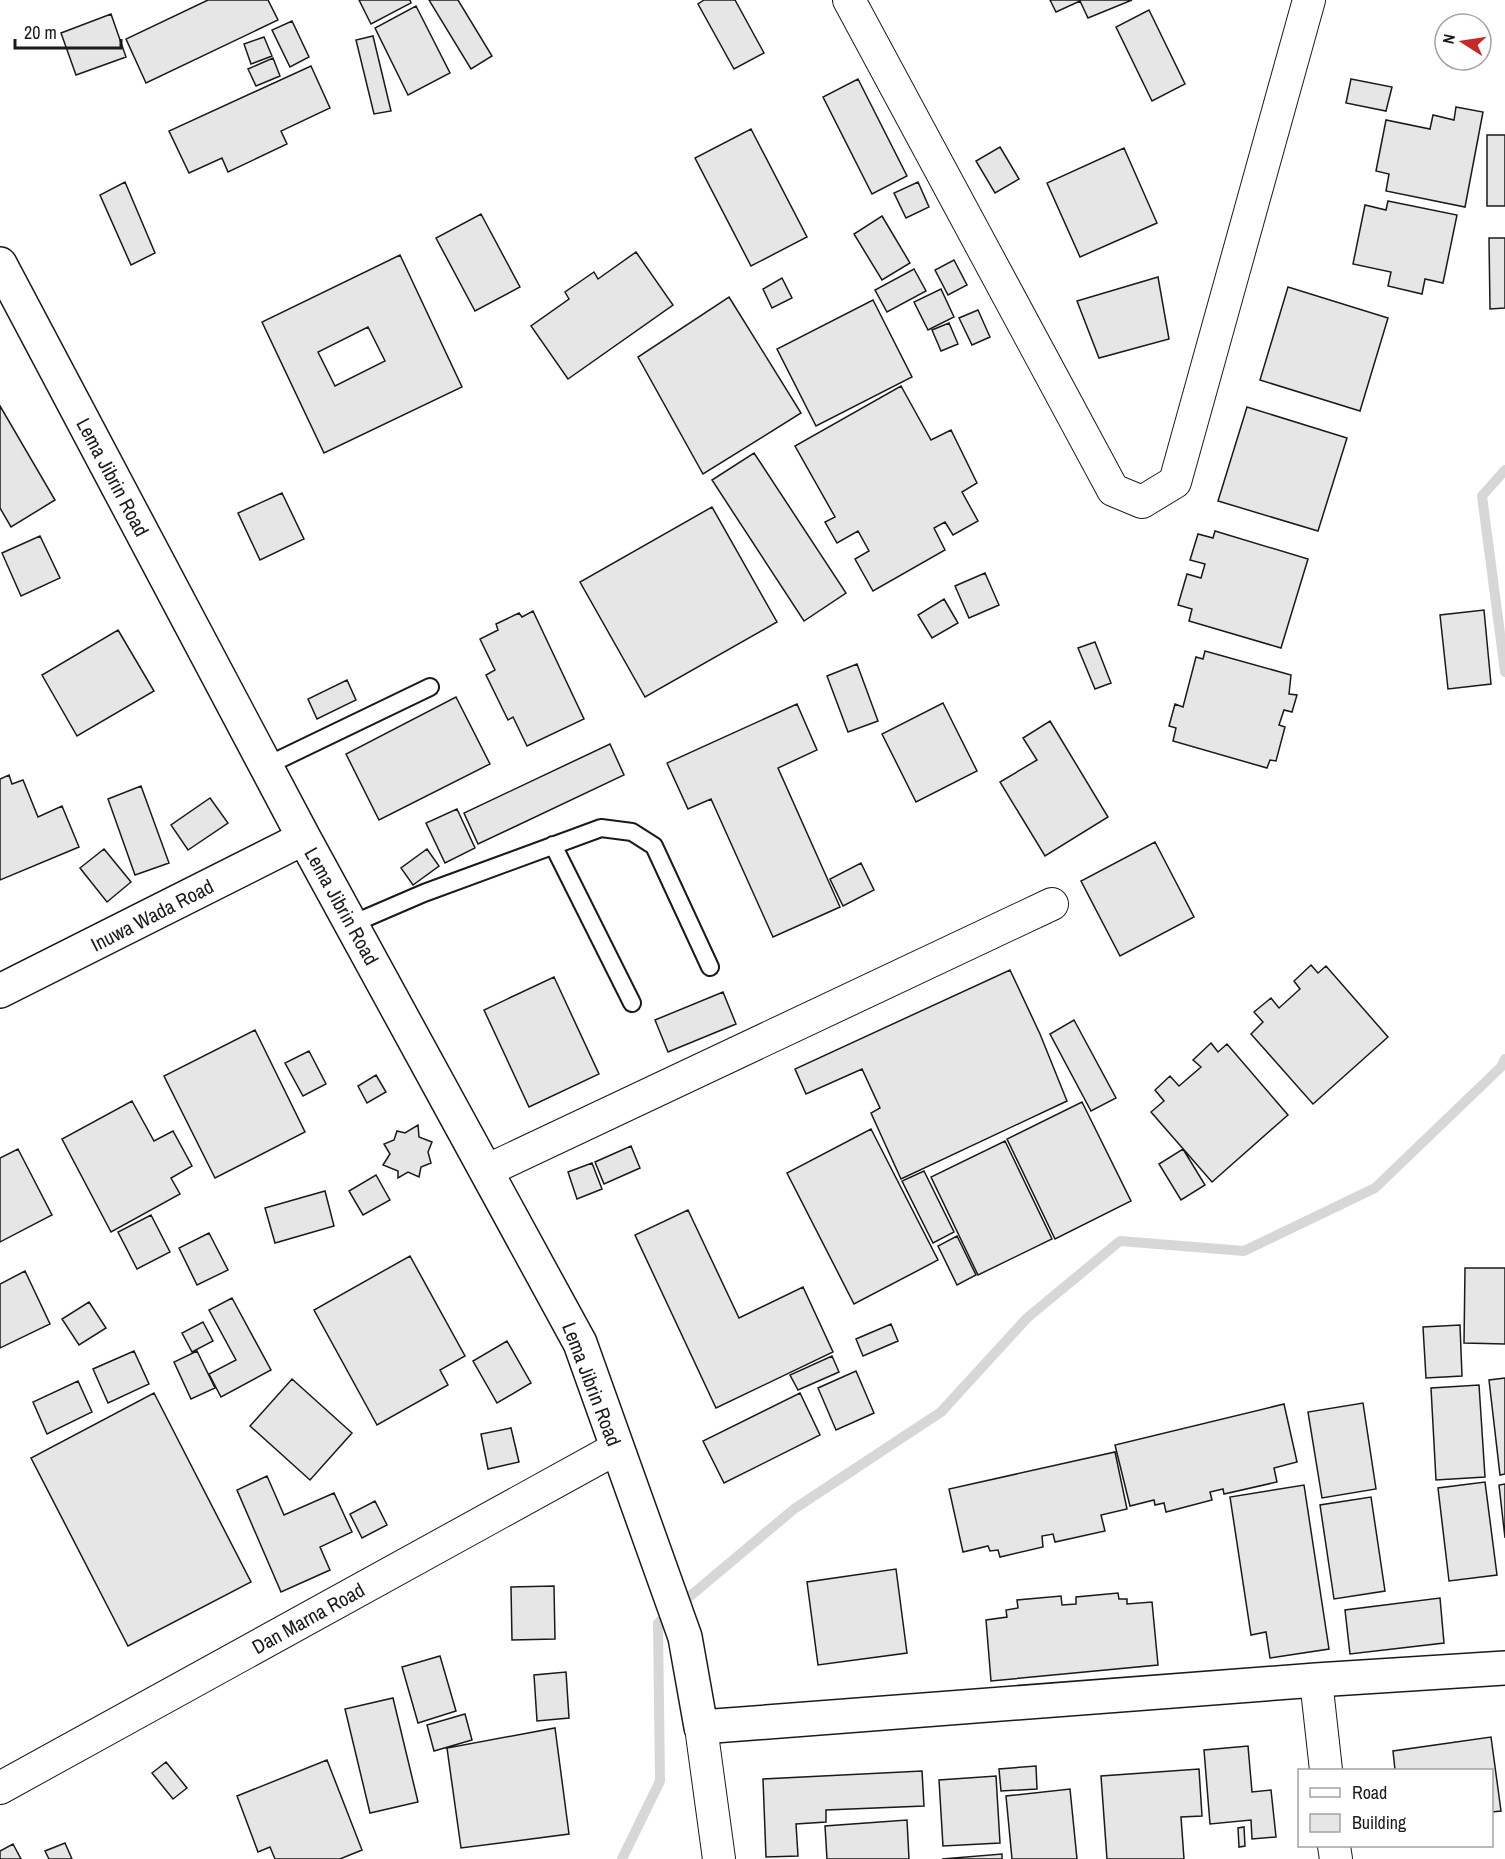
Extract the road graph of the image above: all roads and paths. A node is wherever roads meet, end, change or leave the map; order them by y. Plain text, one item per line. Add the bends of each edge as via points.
1 (849, 0) edge
2 (1309, 0) edge
3 (0, 264) edge
4 (430, 687) dead end
5 (266, 766) junction
6 (304, 838) junction
7 (553, 845) junction
8 (1052, 904) dead end
9 (352, 924) junction
10 (710, 967) dead end
11 (0, 992) edge
12 (632, 1003) dead end
13 (486, 1171) junction
14 (617, 1448) junction
15 (1505, 1668) edge
16 (1316, 1680) junction
17 (701, 1727) junction
18 (1326, 1769) edge
19 (0, 1788) edge
20 (718, 1859) edge

1 - 2 street via 1113,490 1142,502 1175,482
3 - 5 street, Lema Jibrin Road
4 - 5 lane
5 - 6 street, Lema Jibrin Road
6 - 9 street, Lema Jibrin Road
6 - 11 street, Inuwa Wada Road
7 - 9 lane
7 - 10 lane via 601,828 632,832 654,846
7 - 12 lane
8 - 13 street
9 - 13 street, Lema Jibrin Road
13 - 14 street, Lema Jibrin Road via 580,1343
14 - 17 street, Lema Jibrin Road via 685,1637
14 - 19 street, Dan Marna Road
15 - 16 street
16 - 17 street
16 - 18 street
17 - 20 street

